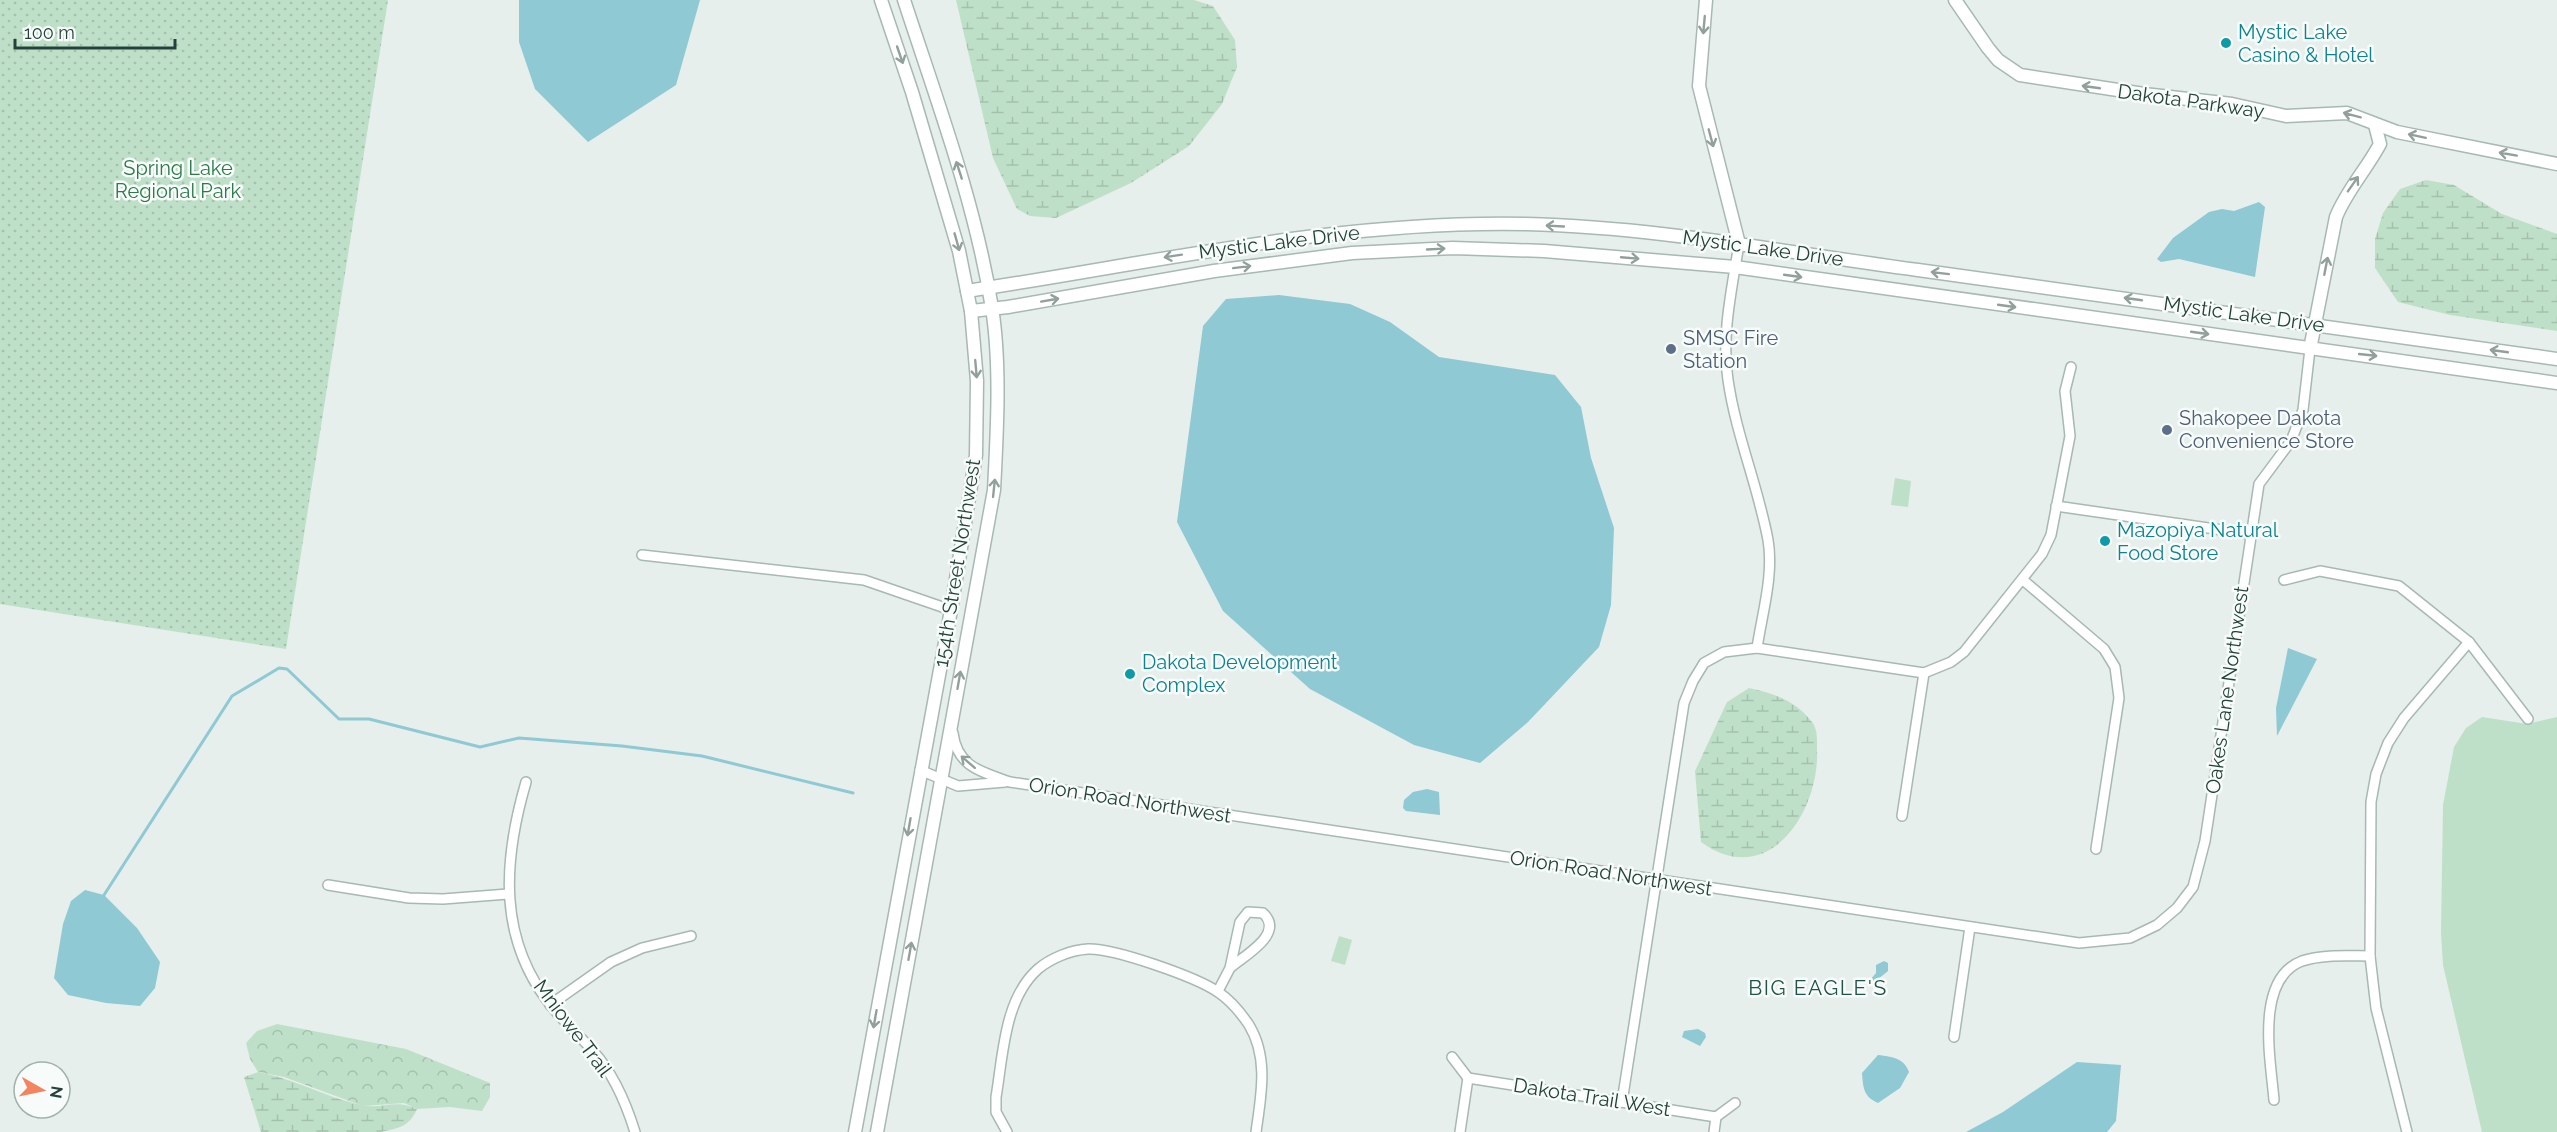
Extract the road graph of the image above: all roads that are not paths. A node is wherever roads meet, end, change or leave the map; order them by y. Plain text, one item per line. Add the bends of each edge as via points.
1 (881, 0) edge
2 (904, 0) edge
3 (1706, 0) edge
4 (1955, 0) edge
5 (2375, 125) junction
6 (2557, 164) edge
7 (1739, 244) junction
8 (1735, 267) junction
9 (987, 288) junction
10 (967, 291) junction
11 (992, 309) junction
12 (971, 311) junction
13 (2316, 323) junction
14 (2310, 349) junction
15 (2557, 359) edge
16 (2071, 367) dead end
17 (2557, 381) edge
18 (2056, 506) junction
19 (2250, 534) junction
20 (642, 555) dead end
21 (2023, 580) junction
22 (2283, 580) dead end
23 (951, 610) junction
24 (2469, 642) junction
25 (1757, 648) junction
26 (1924, 673) junction
27 (2528, 718) dead end
28 (952, 721) junction
29 (920, 770) junction
30 (942, 779) junction
31 (1010, 782) junction
32 (526, 783) dead end
33 (1902, 816) dead end
34 (2096, 849) dead end
35 (1657, 880) junction
36 (328, 885) dead end
37 (2193, 887) joint
38 (508, 894) junction
39 (1970, 927) junction
40 (691, 936) dead end
41 (2370, 956) junction
42 (1230, 968) junction
43 (1218, 991) junction
44 (550, 1005) junction
45 (1954, 1037) dead end
46 (1452, 1057) dead end
47 (1467, 1078) junction
48 (2274, 1100) dead end
49 (1622, 1102) junction
50 (1735, 1102) dead end
51 (1716, 1117) junction
52 (635, 1132) edge
53 (855, 1132) edge
54 (877, 1132) edge
55 (1006, 1132) edge
56 (1256, 1132) edge
57 (1460, 1132) edge
58 (1714, 1132) edge
59 (2408, 1132) edge

1 -> 10 street, 154th Street Northwest via 959,251
9 -> 2 street, 154th Street Northwest via 970,204
3 -> 7 street via 1699,86
5 -> 4 street, Dakota Parkway via 2347,112 2286,116 2232,104 2020,75 1998,60
6 -> 5 street, Dakota Parkway via 2458,146
13 -> 5 street, Oakes Lane Northwest via 2336,217 2380,144
7 - 8 street
7 -> 9 street, Mystic Lake Drive via 1626,230 1526,224 1440,225 1263,242
13 -> 7 street, Mystic Lake Drive
11 -> 8 street, Mystic Lake Drive via 1214,271 1352,253 1453,248 1544,251
8 -> 14 street, Mystic Lake Drive
8 - 25 street via 1729,303 1728,379 1769,557
9 - 10 street, Mystic Lake Drive
9 - 11 street, 154th Street Northwest
10 - 12 street, 154th Street Northwest
11 - 12 street, Mystic Lake Drive
28 -> 11 street, 154th Street Northwest via 994,490 998,426
12 -> 23 street, 154th Street Northwest via 977,381 976,455
13 - 14 street, Oakes Lane Northwest
15 -> 13 street, Mystic Lake Drive
14 -> 17 street, Mystic Lake Drive
14 - 19 street, Oakes Lane Northwest via 2303,410 2291,441 2259,484
16 - 18 street via 2065,391 2070,436
18 - 19 street
18 - 21 street via 2043,555
19 - 37 street, Oakes Lane Northwest via 2205,841
20 - 23 street via 864,580
21 - 26 street via 1964,652
21 - 34 street via 2104,649 2115,667 2119,698
22 - 24 street via 2320,572 2399,586
23 - 29 street, 154th Street Northwest
24 - 27 street
24 - 41 street via 2404,718 2388,743 2376,774 2371,802
25 - 26 street
25 - 35 street via 1724,652 1704,663 1693,681 1684,703
26 - 33 street
28 - 30 street, 154th Street Northwest
31 -> 28 street, Orion Road Northwest via 976,770 963,759 955,749
29 - 30 street, Orion Road Northwest
29 -> 53 street, 154th Street Northwest
30 - 31 street, Orion Road Northwest via 958,786
54 -> 30 street, 154th Street Northwest
31 - 35 street, Orion Road Northwest
32 - 38 street, Mniowe Trail via 508,864
35 - 39 street, Orion Road Northwest
35 - 49 street
36 - 38 street via 409,898
37 - 39 street, Orion Road Northwest via 2157,925 2130,938 2079,943
38 - 44 street, Mniowe Trail via 519,948
39 - 45 street
40 - 44 street via 642,948 611,962
41 - 48 street via 2329,956 2300,962 2281,978 2273,992 2269,1014
41 - 59 street via 2376,1008
42 - 42 street via 1267,937 1270,919 1263,913 1248,912 1239,922
42 - 43 street
43 - 55 street via 1116,952 1076,951 1038,969 1024,986 1010,1022 996,1097 996,1112
43 - 56 street via 1250,1026 1258,1047 1262,1090
44 - 52 street, Mniowe Trail via 611,1076
46 - 47 street
47 - 49 street, Dakota Trail West
47 - 57 street
49 - 51 street, Dakota Trail West
50 - 51 street
51 - 58 street

